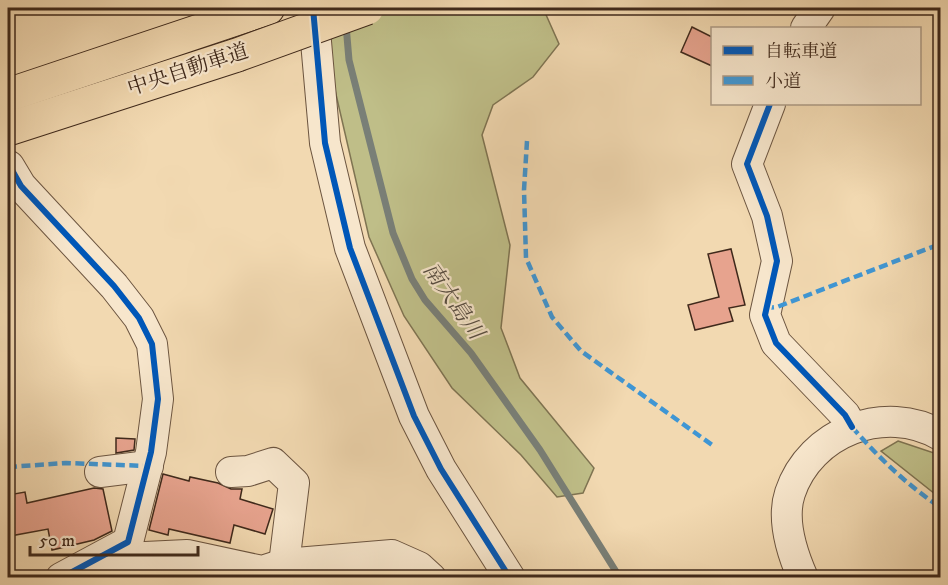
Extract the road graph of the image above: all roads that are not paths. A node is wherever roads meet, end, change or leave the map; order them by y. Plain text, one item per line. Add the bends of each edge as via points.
1 (268, 8) edge
2 (313, 8) edge
3 (367, 8) edge
4 (820, 8) edge
5 (807, 27) edge
6 (8, 95) edge
7 (770, 105) edge
8 (8, 129) edge
9 (12, 182) edge
10 (852, 427) junction
11 (940, 435) edge
12 (156, 459) junction
13 (100, 472) dead end
14 (231, 472) dead end
15 (97, 559) junction
16 (270, 571) edge
17 (61, 578) edge
18 (431, 578) edge
19 (510, 578) edge
20 (804, 578) edge

1 - 6 highway, 中央自動車道
2 - 19 street via 326,143 350,248 414,416 441,469
3 - 8 highway, 中央自動車道, bridge via 237,55
4 - 5 street
7 - 10 street via 747,164 777,261 765,315 776,343
9 - 12 street via 114,286 139,318 152,344 158,399
10 - 11 street via 889,420 926,426
10 - 20 street via 801,467 789,494 786,521 795,560
12 - 13 street
12 - 15 street via 128,542
14 - 16 street via 273,463 294,483
15 - 16 street via 187,555
15 - 17 street
16 - 18 street via 392,555 419,567

